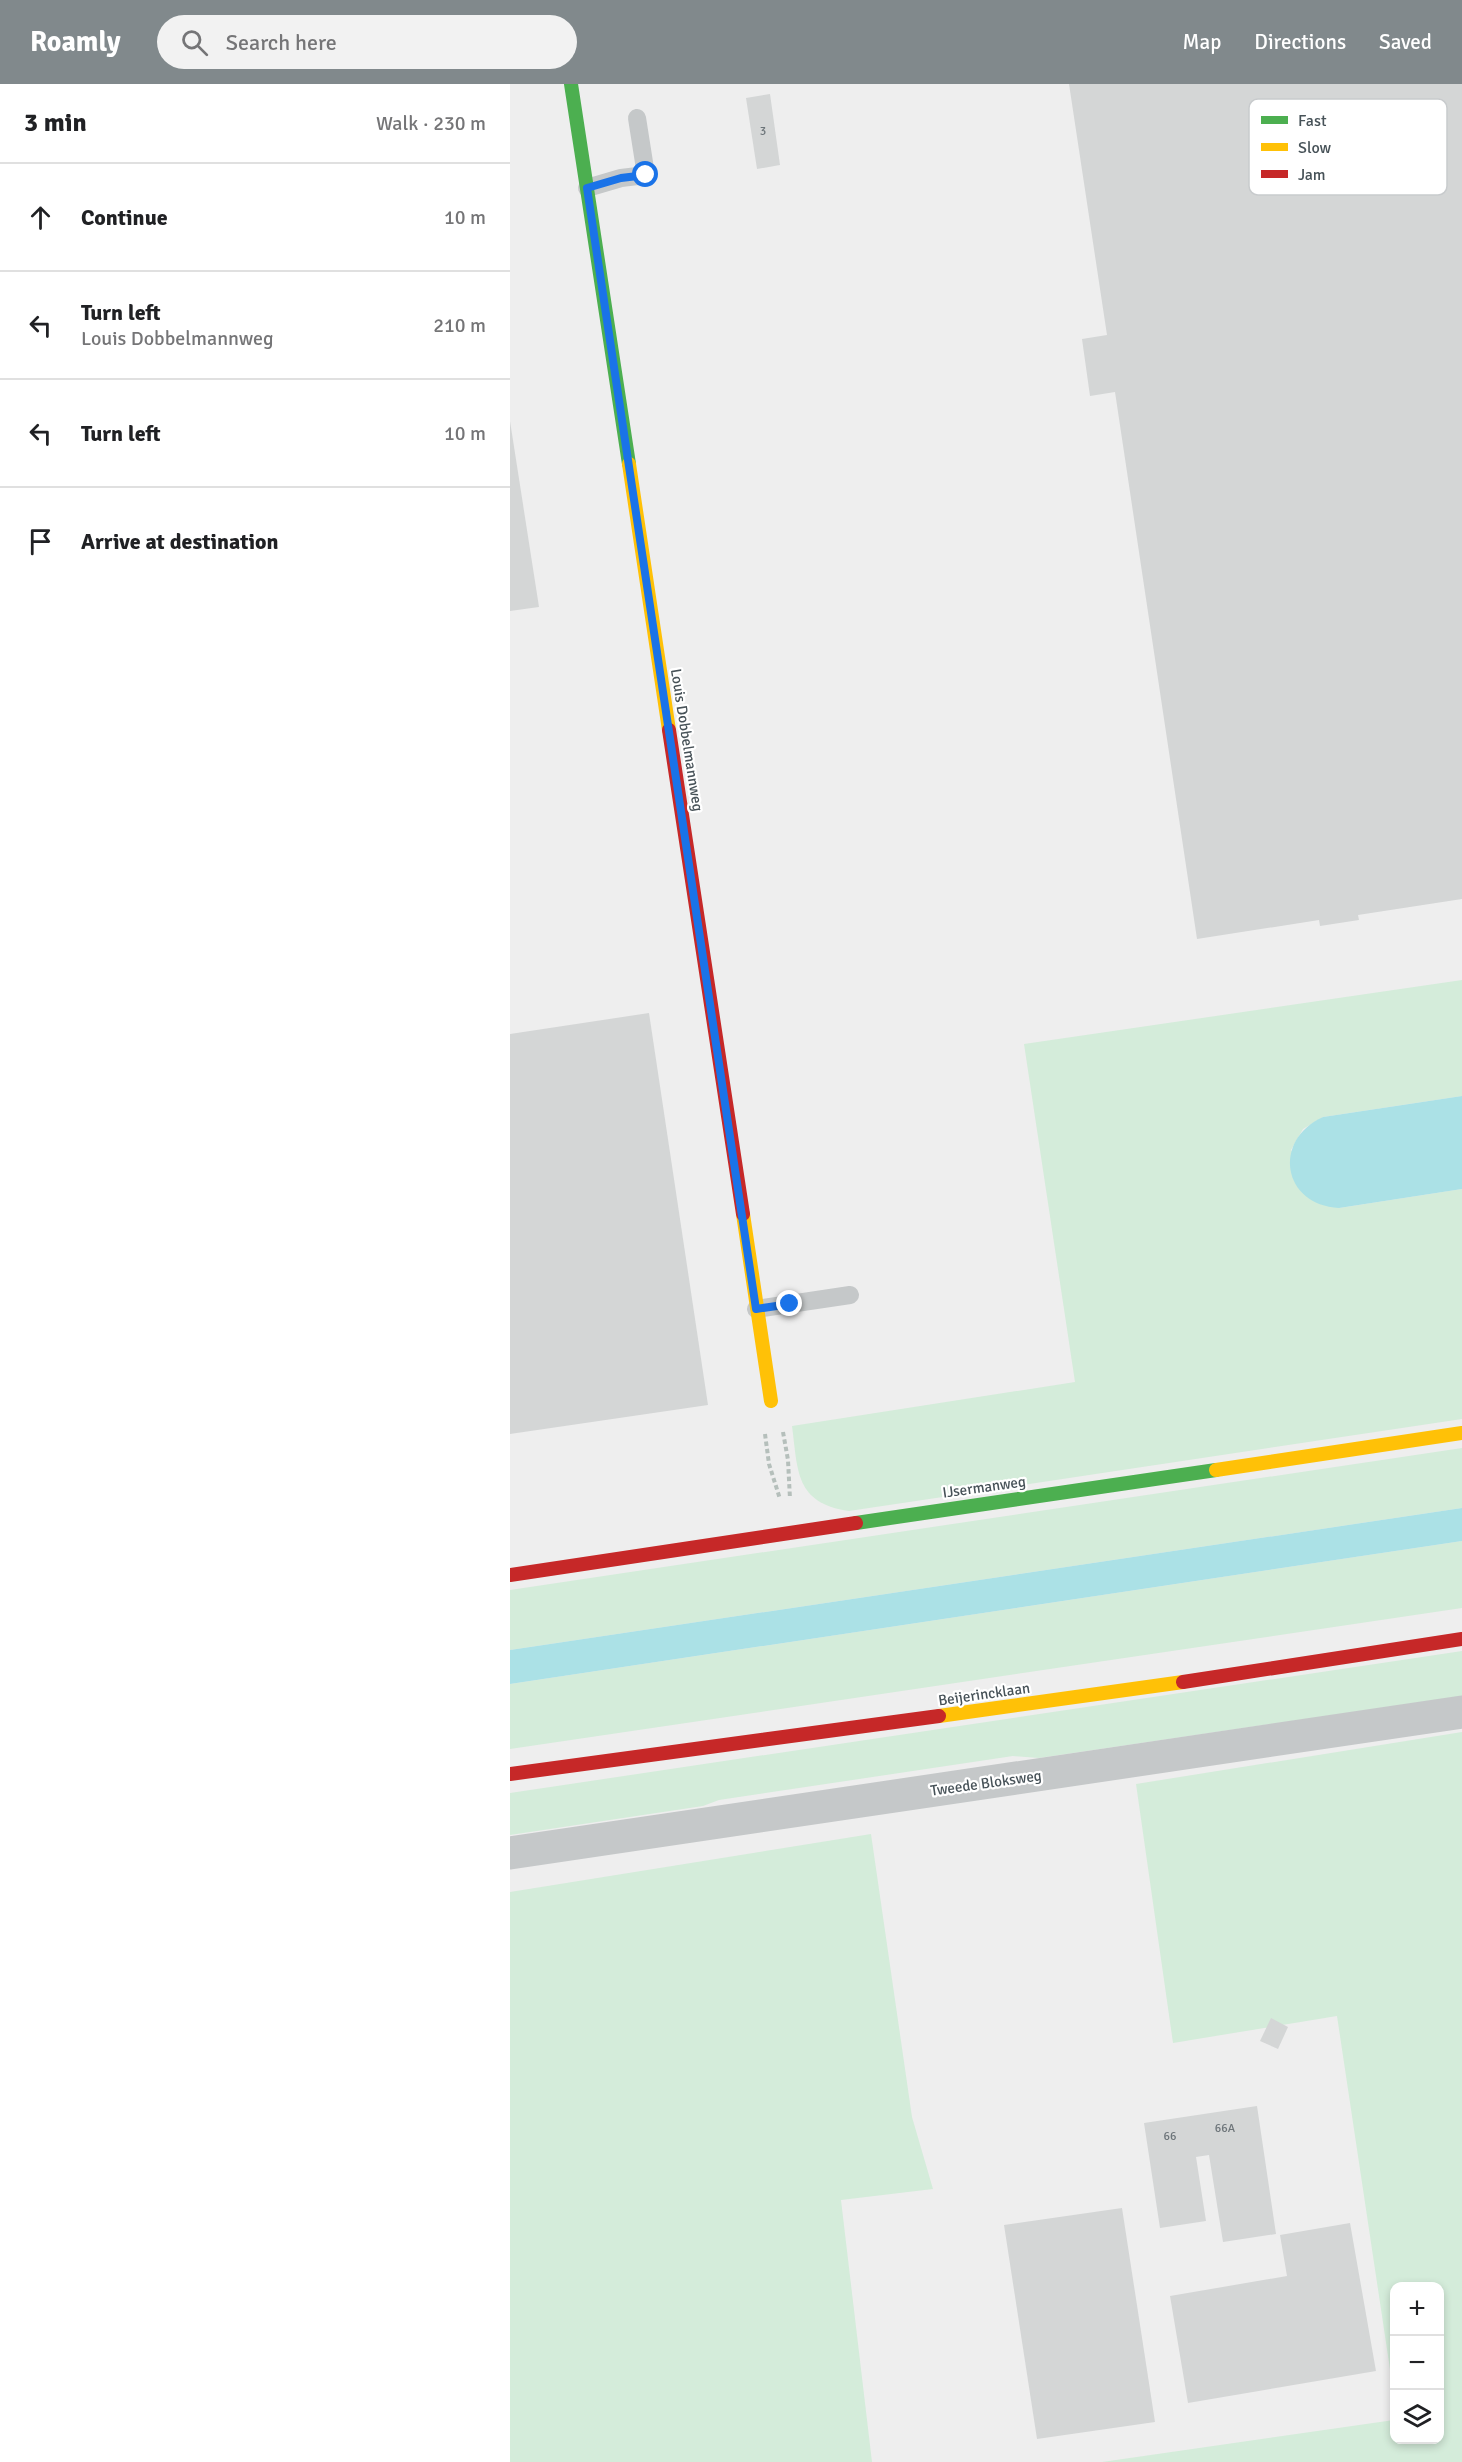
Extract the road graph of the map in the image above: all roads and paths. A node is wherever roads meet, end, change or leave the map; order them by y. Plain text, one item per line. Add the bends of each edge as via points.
1 (571, 84) edge
2 (637, 118) dead end
3 (587, 188) junction
4 (850, 1295) dead end
5 (756, 1309) junction
6 (771, 1401) junction
7 (1462, 1434) edge
8 (791, 1532) junction
9 (510, 1575) edge
10 (1462, 1639) edge
11 (1462, 1712) edge
12 (510, 1774) edge
13 (510, 1853) edge

1 - 3 street, Louis Dobbelmannweg
2 - 3 lane via 646,175
3 - 5 street, Louis Dobbelmannweg
4 - 5 lane
5 - 6 street, Louis Dobbelmannweg
6 - 8 path via 788,1460
6 - 8 path via 765,1434 769,1464
7 - 8 street, IJsermanweg
8 - 9 street, IJsermanweg
10 - 12 street, Beijerincklaan via 1104,1694
11 - 13 street, Tweede Bloksweg

